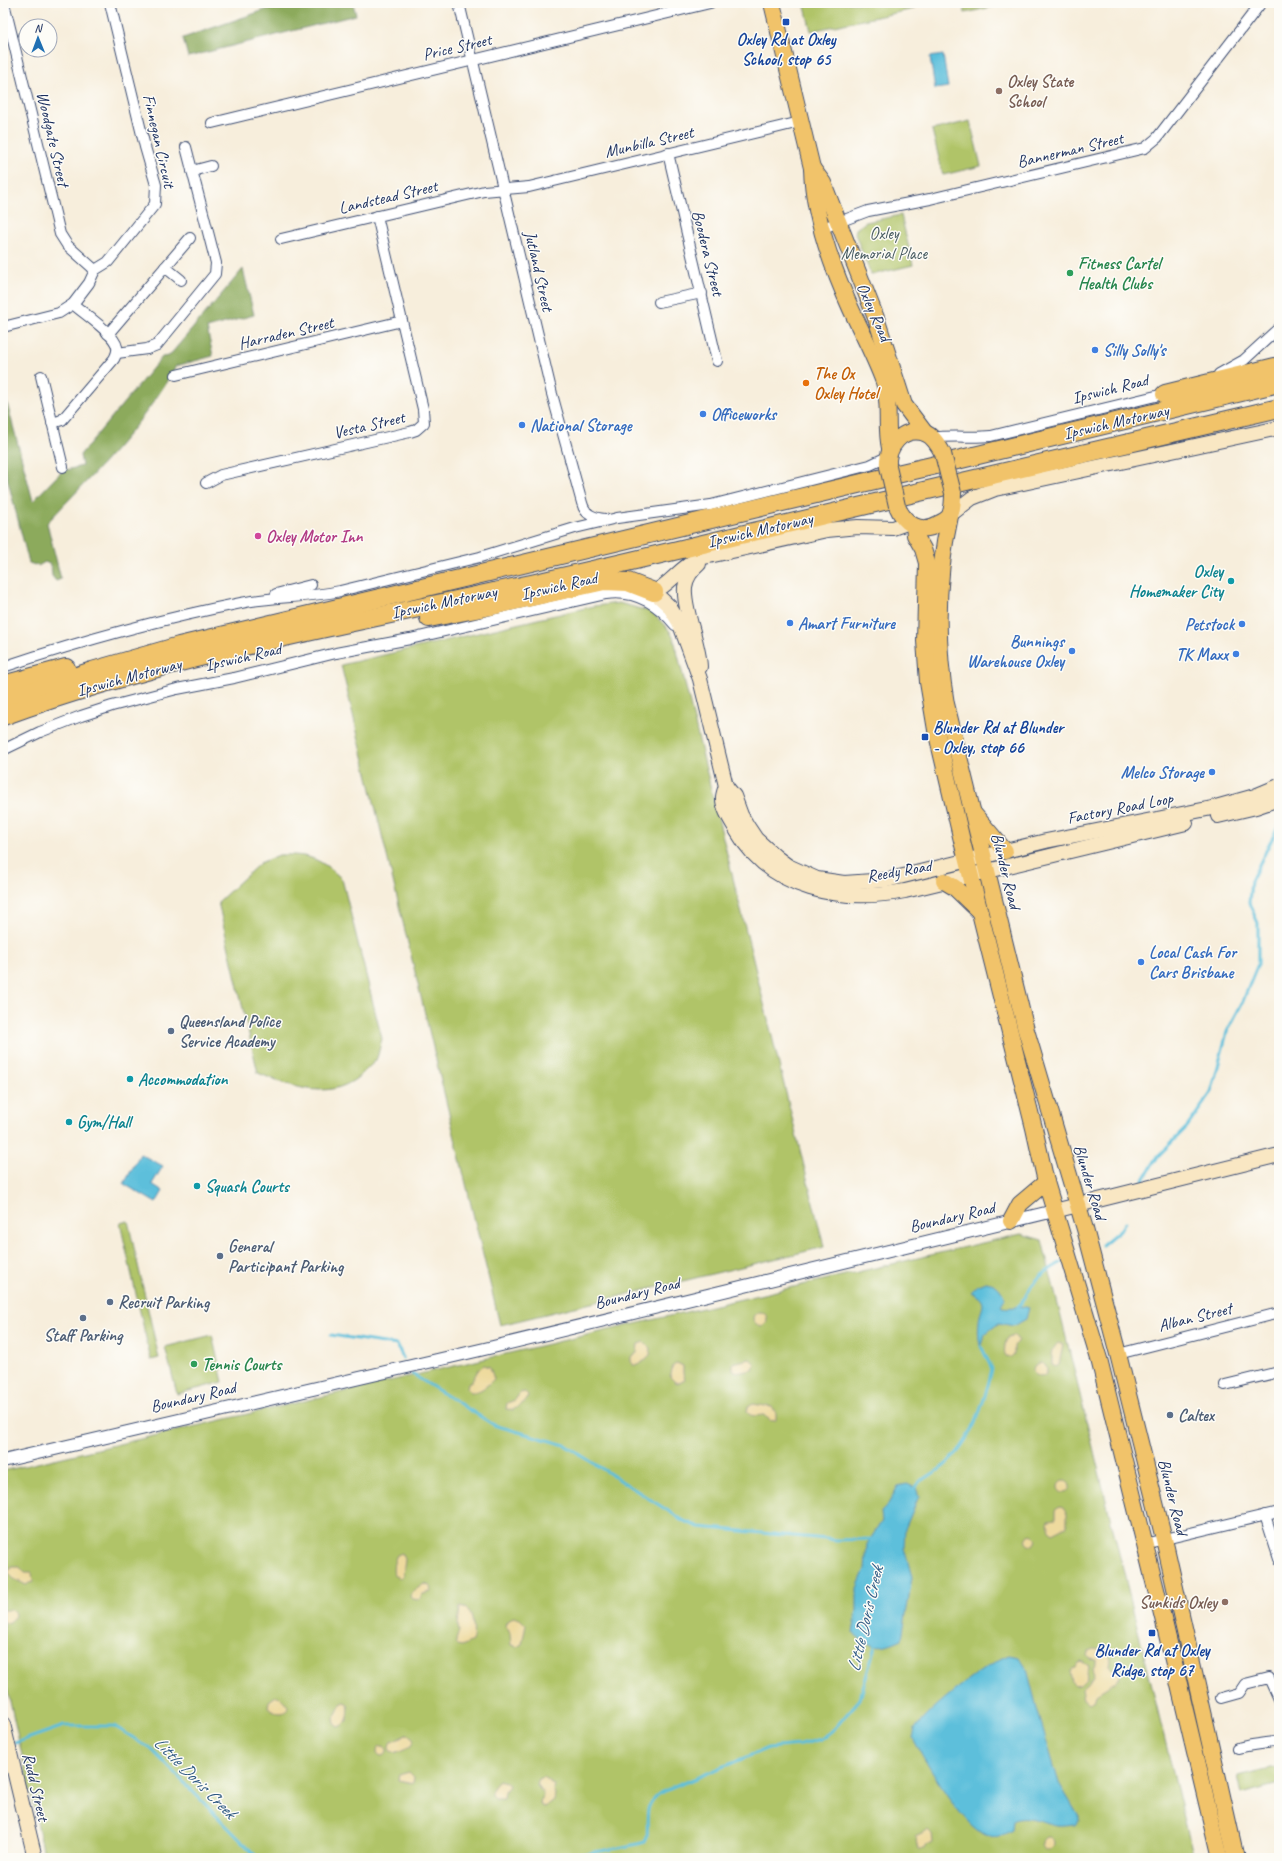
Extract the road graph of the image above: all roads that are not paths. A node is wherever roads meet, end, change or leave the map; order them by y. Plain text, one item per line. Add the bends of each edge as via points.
1 (4, 3) edge
2 (110, 3) edge
3 (459, 3) edge
4 (710, 3) edge
5 (772, 3) edge
6 (1261, 3) edge
7 (473, 60) junction
8 (800, 122) junction
9 (212, 123) dead end
10 (186, 147) dead end
11 (668, 154) junction
12 (211, 166) dead end
13 (192, 171) junction
14 (504, 189) junction
15 (377, 216) junction
16 (830, 225) junction
17 (190, 238) dead end
18 (281, 239) dead end
19 (165, 267) junction
20 (95, 270) junction
21 (181, 280) dead end
22 (702, 293) junction
23 (659, 302) dead end
24 (73, 304) junction
25 (402, 321) junction
26 (3, 327) edge
27 (1279, 328) edge
28 (108, 334) junction
29 (117, 353) junction
30 (718, 361) dead end
31 (1279, 366) edge
32 (176, 375) dead end
33 (41, 376) dead end
34 (1279, 383) edge
35 (1165, 394) junction
36 (1279, 408) edge
37 (52, 423) junction
38 (1279, 428) edge
39 (928, 436) junction
40 (944, 460) junction
41 (889, 465) junction
42 (63, 466) dead end
43 (206, 483) dead end
44 (951, 488) junction
45 (896, 501) junction
46 (711, 505) junction
47 (950, 516) junction
48 (617, 518) junction
49 (910, 524) junction
50 (719, 555) junction
51 (524, 563) junction
52 (311, 585) dead end
53 (649, 595) junction
54 (233, 604) junction
55 (243, 647) junction
56 (115, 664) junction
57 (3, 667) edge
58 (700, 679) junction
59 (3, 685) edge
60 (3, 701) edge
61 (3, 716) edge
62 (3, 750) edge
63 (726, 786) junction
64 (1279, 786) edge
65 (1279, 799) edge
66 (972, 812) junction
67 (1005, 851) junction
68 (985, 864) junction
69 (969, 868) junction
70 (944, 881) junction
71 (981, 913) junction
72 (1279, 1155) edge
73 (1046, 1182) junction
74 (1077, 1205) junction
75 (1054, 1211) junction
76 (1011, 1221) junction
77 (1279, 1313) edge
78 (1118, 1354) junction
79 (1279, 1372) edge
80 (1225, 1385) dead end
81 (3, 1461) edge
82 (1279, 1512) edge
83 (1265, 1516) junction
84 (1164, 1539) junction
85 (1144, 1544) junction
86 (1279, 1559) edge
87 (1221, 1698) dead end
88 (1279, 1700) edge
89 (3, 1724) edge
90 (1279, 1741) edge
91 (1238, 1748) dead end
92 (35, 1858) edge
93 (1220, 1858) edge
94 (1236, 1858) edge

1 - 20 street, Woodgate Street via 60,234 67,245
2 - 20 street, Finnegan Circuit via 156,185 156,196 155,204 108,262
3 - 7 street, Jutland Street
4 - 7 street, Price Street
5 - 8 main road, Oxley Road
6 - 16 street, Bannerman Street via 1157,138 1145,148 868,211
7 - 9 street, Price Street
7 - 14 street, Jutland Street
8 - 11 street, Munbilla Street
8 - 16 main road, Oxley Road via 812,168 813,188
10 - 13 street
11 - 14 street, Munbilla Street via 529,187
11 - 22 street, Boodera Street
12 - 13 street
13 - 29 street via 216,263 215,274 157,345
14 - 15 street, Landstead Street via 484,191
14 - 48 street, Jutland Street via 552,394 578,490 586,513 602,518
15 - 18 street, Landstead Street
15 - 25 street, Vesta Street
16 - 39 main road, Oxley Road via 876,318 904,405
16 - 41 main road, Oxley Road via 842,288 885,385
17 - 19 street
19 - 21 street
19 - 28 street
20 - 24 street, Finnegan Circuit via 89,283
22 - 23 street
22 - 30 street, Boodera Street
24 - 26 street, Finnegan Circuit via 59,313
24 - 28 street
25 - 32 street, Harraden Street
25 - 43 street, Vesta Street via 425,418 421,427 410,432 221,475
27 - 35 street, Ipswich Road via 1236,366
28 - 29 street via 117,346
29 - 37 street via 62,420
31 - 35 highway
33 - 37 street
34 - 40 highway, Ipswich Motorway
35 - 39 street, Ipswich Road via 990,436
36 - 44 highway, Ipswich Motorway
37 - 42 street
38 - 47 main road via 995,489 972,498
39 - 40 main road, Oxley Road
39 - 41 main road via 906,434 895,442
40 - 41 highway, Ipswich Motorway
40 - 44 main road, bridge
41 - 45 main road, Oxley Road, bridge
41 - 46 street via 870,465
41 - 51 highway, Ipswich Motorway
44 - 45 highway, Ipswich Motorway
44 - 47 main road, Blunder Road
45 - 49 main road, Blunder Road
45 - 55 highway, Ipswich Motorway
46 - 48 street
46 - 51 highway via 590,534 534,552
47 - 49 main road via 934,527
47 - 66 main road, Blunder Road via 938,591 939,658 948,712
48 - 54 street via 480,557 334,592
49 - 50 main road via 893,528 858,527 827,530
49 - 69 main road, Blunder Road via 927,563 925,641 932,707
50 - 53 main road via 692,561 666,585
50 - 58 main road via 695,567 685,587 698,646
51 - 56 highway, Ipswich Motorway
52 - 54 street
53 - 55 highway via 628,582 599,582 491,606 269,649
53 - 58 main road, Reedy Road via 666,603 676,614
53 - 62 street, Ipswich Road via 606,594 234,678 177,688 81,716
54 - 57 street via 102,635
55 - 61 highway, Ipswich Motorway via 100,684
56 - 59 highway via 85,663
56 - 60 highway, Ipswich Motorway
58 - 63 main road, Reedy Road
63 - 69 main road, Reedy Road via 734,796 744,821 766,849 788,866 817,879 844,883 869,882
63 - 70 main road, Reedy Road via 722,798 727,812 749,849 769,867 801,886 832,894 868,896
64 - 67 main road, Factory Road Loop via 1255,796 1212,808
65 - 68 main road, Factory Road Loop via 1256,807
66 - 67 main road
66 - 68 main road, Blunder Road
67 - 68 main road, Factory Road Loop
68 - 69 main road, Factory Road Loop
68 - 74 main road, Blunder Road via 1026,1030
69 - 70 main road, Reedy Road
69 - 71 main road, Blunder Road
70 - 71 main road via 954,887
71 - 73 main road, Blunder Road
72 - 74 main road, Boundary Road
73 - 75 main road, Blunder Road
73 - 76 main road via 1020,1204
74 - 75 main road, Boundary Road
74 - 78 main road, Blunder Road
75 - 76 street, Boundary Road
75 - 85 main road, Blunder Road via 1099,1359
76 - 81 street, Boundary Road via 493,1347
77 - 78 street, Alban Street
78 - 84 main road, Blunder Road
79 - 80 street
82 - 83 street
83 - 84 street
83 - 86 street
84 - 85 street
84 - 94 main road, Blunder Road
85 - 93 main road, Blunder Road
87 - 88 street via 1239,1693 1245,1684 1269,1678
89 - 92 main road, Rudd Street
90 - 91 street via 1262,1745 1255,1743

